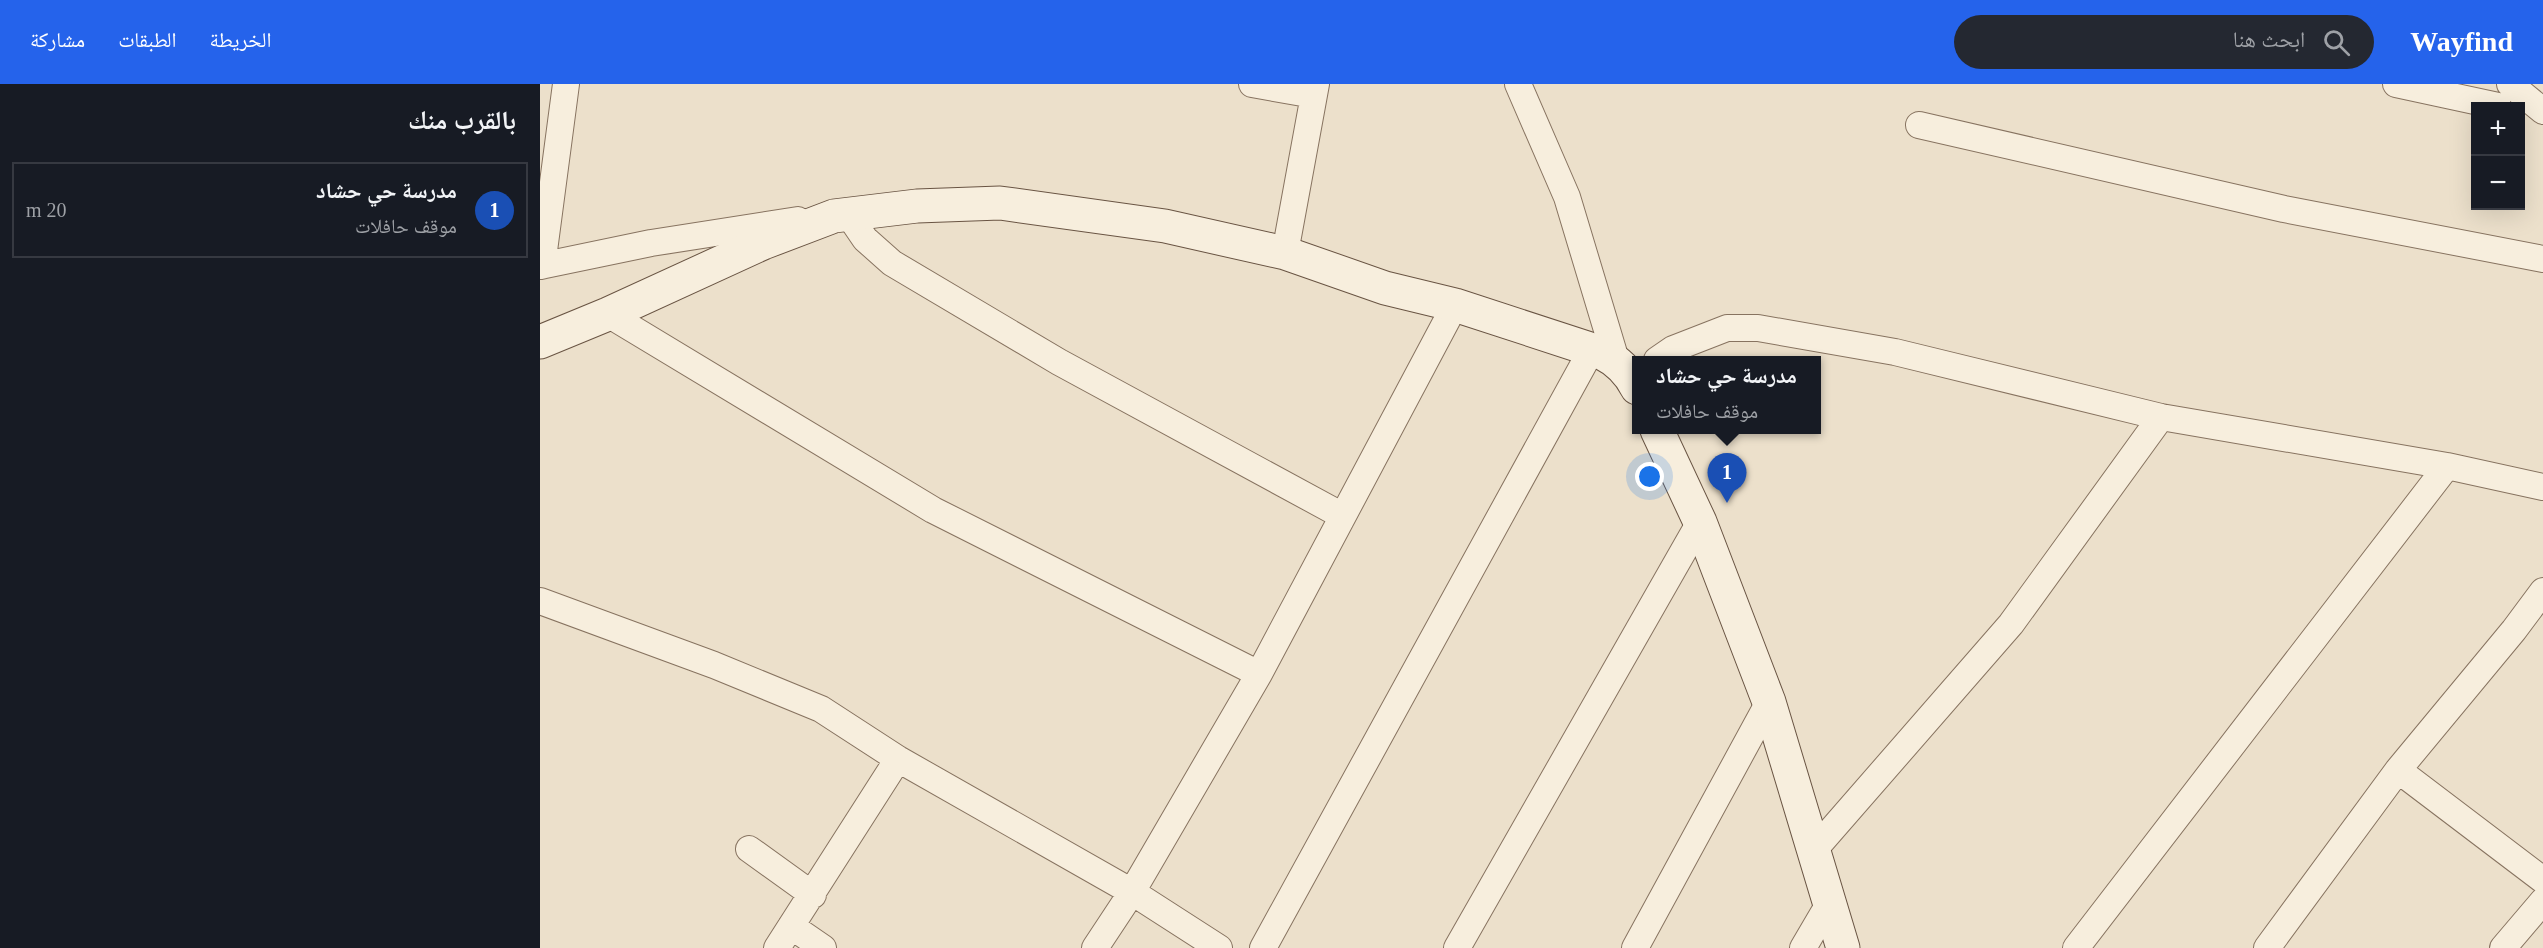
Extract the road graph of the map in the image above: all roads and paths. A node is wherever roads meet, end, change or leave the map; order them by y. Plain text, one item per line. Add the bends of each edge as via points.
1 (566, 84) edge
2 (1252, 84) edge
3 (1518, 84) edge
4 (2396, 84) edge
5 (2510, 84) edge
6 (1315, 89) edge
7 (2479, 102) edge
8 (2543, 111) edge
9 (2525, 112) edge
10 (2543, 116) edge
11 (1919, 125) dead end
12 (841, 215) junction
13 (1285, 254) junction
14 (2543, 259) edge
15 (541, 266) edge
16 (1455, 305) junction
17 (608, 314) junction
18 (540, 342) edge
19 (1656, 356) edge
20 (1628, 368) edge
21 (2162, 417) junction
22 (1659, 434) edge
23 (2446, 466) junction
24 (2543, 487) edge
25 (1341, 515) junction
26 (1700, 522) junction
27 (2543, 591) edge
28 (540, 601) edge
29 (1259, 674) junction
30 (1769, 702) junction
31 (898, 759) junction
32 (2398, 770) junction
33 (749, 849) dead end
34 (1814, 850) junction
35 (2543, 880) edge
36 (1132, 892) junction
37 (813, 895) junction
38 (2543, 901) edge
39 (1830, 902) junction
40 (791, 926) junction
41 (777, 948) edge
42 (823, 948) edge
43 (1095, 948) edge
44 (1219, 948) edge
45 (1263, 948) edge
46 (1457, 948) edge
47 (1635, 948) edge
48 (1803, 948) edge
49 (1843, 948) edge
50 (2076, 948) edge
51 (2267, 948) edge
52 (2503, 948) edge

1 - 15 street
2 - 6 street
3 - 20 street via 1567,197
4 - 7 street
5 - 8 street
6 - 13 street
9 - 10 street
11 - 14 street via 2284,209
12 - 13 street via 917,206 1000,203 1165,226
12 - 15 street via 651,243
12 - 17 street via 763,243
12 - 25 street via 892,263 1059,362
13 - 16 street via 1385,288
16 - 20 street
16 - 25 street
17 - 18 street
17 - 29 street via 933,510
19 - 21 street via 1727,328 1758,328 1895,352
20 - 45 street
21 - 23 street
21 - 34 street via 2011,624
22 - 26 street
23 - 24 street
23 - 50 street
25 - 29 street
26 - 30 street
26 - 46 street
27 - 32 street
28 - 31 street via 821,709
29 - 36 street
30 - 34 street
30 - 47 street
31 - 36 street
31 - 37 street
32 - 35 street
32 - 51 street
33 - 37 street
34 - 39 street
36 - 43 street
36 - 44 street
37 - 40 street
38 - 52 street
39 - 48 street
39 - 49 street
40 - 41 street
40 - 42 street

